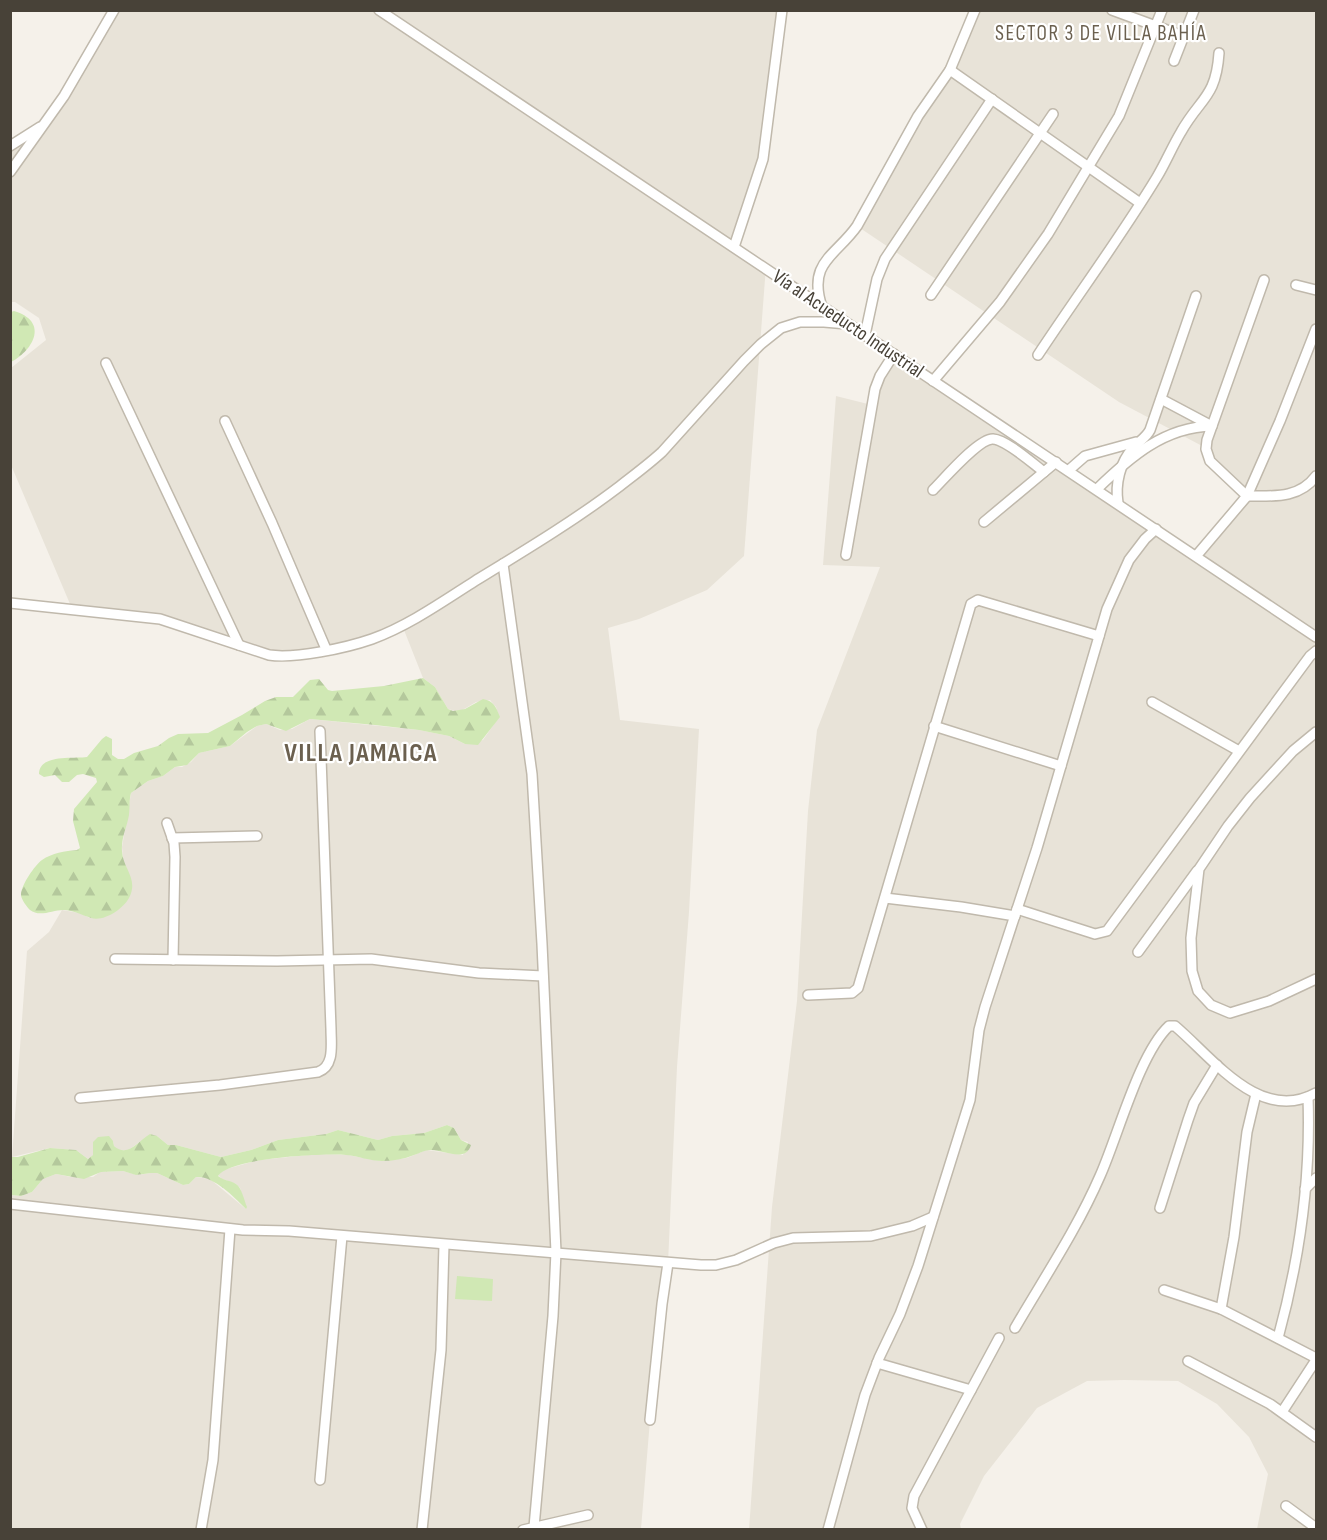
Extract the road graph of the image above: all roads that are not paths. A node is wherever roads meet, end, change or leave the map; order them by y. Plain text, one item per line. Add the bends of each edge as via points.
1 (114, 10) edge
2 (379, 10) edge
3 (782, 10) edge
4 (975, 10) edge
5 (1112, 10) edge
6 (1162, 10) edge
7 (1194, 10) edge
8 (1156, 27) junction
9 (1184, 36) junction
10 (1219, 52) dead end
11 (1174, 61) dead end
12 (950, 70) junction
13 (992, 99) junction
14 (1053, 114) dead end
15 (45, 124) junction
16 (1040, 132) junction
17 (10, 146) edge
18 (1089, 167) junction
19 (10, 172) edge
20 (1140, 203) junction
21 (734, 247) junction
22 (1264, 280) dead end
23 (1296, 285) dead end
24 (1317, 290) edge
25 (931, 295) dead end
26 (1196, 296) dead end
27 (822, 307) junction
28 (849, 325) junction
29 (1317, 329) edge
30 (865, 335) junction
31 (894, 354) junction
32 (1038, 355) dead end
33 (106, 363) dead end
34 (933, 381) junction
35 (1161, 399) junction
36 (225, 421) dead end
37 (1212, 426) junction
38 (1162, 437) junction
39 (1145, 438) junction
40 (1056, 462) junction
41 (1123, 466) junction
42 (1069, 471) junction
43 (1044, 472) junction
44 (1317, 476) edge
45 (1097, 489) junction
46 (933, 490) dead end
47 (1247, 496) junction
48 (1118, 503) junction
49 (984, 522) dead end
50 (1156, 529) junction
51 (846, 555) dead end
52 (1197, 555) junction
53 (503, 564) junction
54 (10, 603) edge
55 (1099, 636) junction
56 (1317, 636) edge
57 (238, 645) junction
58 (326, 649) junction
59 (1317, 651) edge
60 (1152, 702) dead end
61 (934, 726) junction
62 (320, 731) dead end
63 (1317, 732) edge
64 (1239, 752) junction
65 (1061, 766) junction
66 (167, 823) dead end
67 (256, 836) dead end
68 (172, 838) junction
69 (1199, 869) junction
70 (885, 898) junction
71 (1016, 912) junction
72 (1138, 952) dead end
73 (115, 959) dead end
74 (328, 959) junction
75 (173, 960) junction
76 (543, 976) junction
77 (1317, 979) edge
78 (808, 994) dead end
79 (1218, 1065) junction
80 (1256, 1094) junction
81 (1312, 1095) edge
82 (81, 1098) dead end
83 (1317, 1178) edge
84 (1305, 1189) junction
85 (10, 1204) edge
86 (1160, 1208) dead end
87 (933, 1218) junction
88 (230, 1228) junction
89 (342, 1236) junction
90 (444, 1245) junction
91 (556, 1252) junction
92 (668, 1263) junction
93 (1164, 1290) dead end
94 (1221, 1309) junction
95 (1015, 1328) dead end
96 (999, 1338) dead end
97 (1278, 1338) junction
98 (1317, 1359) edge
99 (1188, 1361) dead end
100 (877, 1364) junction
101 (971, 1390) junction
102 (1282, 1412) junction
103 (650, 1420) dead end
104 (1317, 1437) edge
105 (320, 1480) dead end
106 (1286, 1506) dead end
107 (588, 1515) dead end
108 (534, 1527) junction
109 (1317, 1528) edge
110 (201, 1530) edge
111 (422, 1530) edge
112 (523, 1530) edge
113 (828, 1530) edge
114 (922, 1530) edge

1 - 15 street
2 - 21 street, Vía al Acueducto Industrial
3 - 21 street via 764,159
4 - 12 street
5 - 8 street
6 - 8 street
7 - 9 street
8 - 9 street
8 - 18 street via 1119,116
9 - 11 street
10 - 20 street via 1211,91 1182,129
12 - 13 street
12 - 27 street via 918,116 857,226 828,256 819,275
13 - 16 street
13 - 30 street via 885,259
14 - 16 street
15 - 17 street
15 - 19 street
16 - 18 street
16 - 25 street
18 - 20 street
18 - 34 street via 1012,286
20 - 32 street
21 - 27 street, Vía al Acueducto Industrial
22 - 37 street
23 - 24 street
26 - 35 street
27 - 28 street, Vía al Acueducto Industrial
28 - 30 street, Vía al Acueducto Industrial
28 - 53 street via 811,322 781,328 744,361 655,459
29 - 47 street
30 - 31 street, Vía al Acueducto Industrial
31 - 34 street, Vía al Acueducto Industrial
31 - 51 street via 875,389
33 - 57 street
34 - 40 street, Vía al Acueducto Industrial
35 - 37 street
35 - 39 street
36 - 58 street
37 - 38 street via 1188,428
37 - 47 street via 1207,454
38 - 39 street
38 - 41 street
39 - 41 street via 1131,450
39 - 42 street via 1085,456
40 - 42 street, Vía al Acueducto Industrial
40 - 43 street
41 - 45 street
41 - 48 street via 1117,484
42 - 45 street, Vía al Acueducto Industrial
43 - 46 street via 1007,445 990,438
43 - 49 street
44 - 47 street via 1296,492
45 - 48 street, Vía al Acueducto Industrial
47 - 52 street
48 - 50 street, Vía al Acueducto Industrial
50 - 52 street, Vía al Acueducto Industrial
50 - 55 street via 1129,561 1112,594
52 - 56 street, Vía al Acueducto Industrial
53 - 58 street via 387,632
53 - 76 street via 532,774
54 - 57 street via 160,619
55 - 61 street via 974,601
55 - 65 street
57 - 58 street via 280,657
59 - 64 street
60 - 64 street
61 - 65 street
61 - 70 street
62 - 74 street
63 - 69 street via 1293,751 1250,798
64 - 71 street via 1107,931 1095,934
65 - 71 street
66 - 68 street
67 - 68 street
68 - 75 street
69 - 72 street
69 - 77 street via 1191,938 1192,971 1198,991 1211,1005 1230,1013 1269,1001
70 - 71 street
70 - 78 street via 858,988 852,993
71 - 87 street via 979,1030 970,1100
73 - 75 street
74 - 75 street
74 - 76 street
74 - 82 street via 331,1051 322,1070 220,1085
76 - 91 street
79 - 80 street
79 - 86 street via 1188,1120
79 - 95 street via 1172,1025 1160,1036 1137,1080 1085,1208
80 - 81 street via 1288,1101
80 - 94 street
81 - 84 street
83 - 84 street
84 - 97 street via 1293,1278
85 - 88 street
87 - 92 street via 871,1236 782,1240 716,1265
87 - 100 street via 900,1314
88 - 89 street
88 - 110 street via 213,1460
89 - 90 street
89 - 105 street
90 - 91 street
90 - 111 street via 441,1350
91 - 92 street
91 - 108 street via 554,1316
92 - 103 street
93 - 94 street
94 - 97 street
96 - 101 street
97 - 98 street
98 - 102 street
99 - 102 street
100 - 101 street
100 - 113 street via 856,1420
101 - 114 street via 914,1496 912,1508
102 - 104 street
106 - 109 street
107 - 108 street
108 - 112 street

